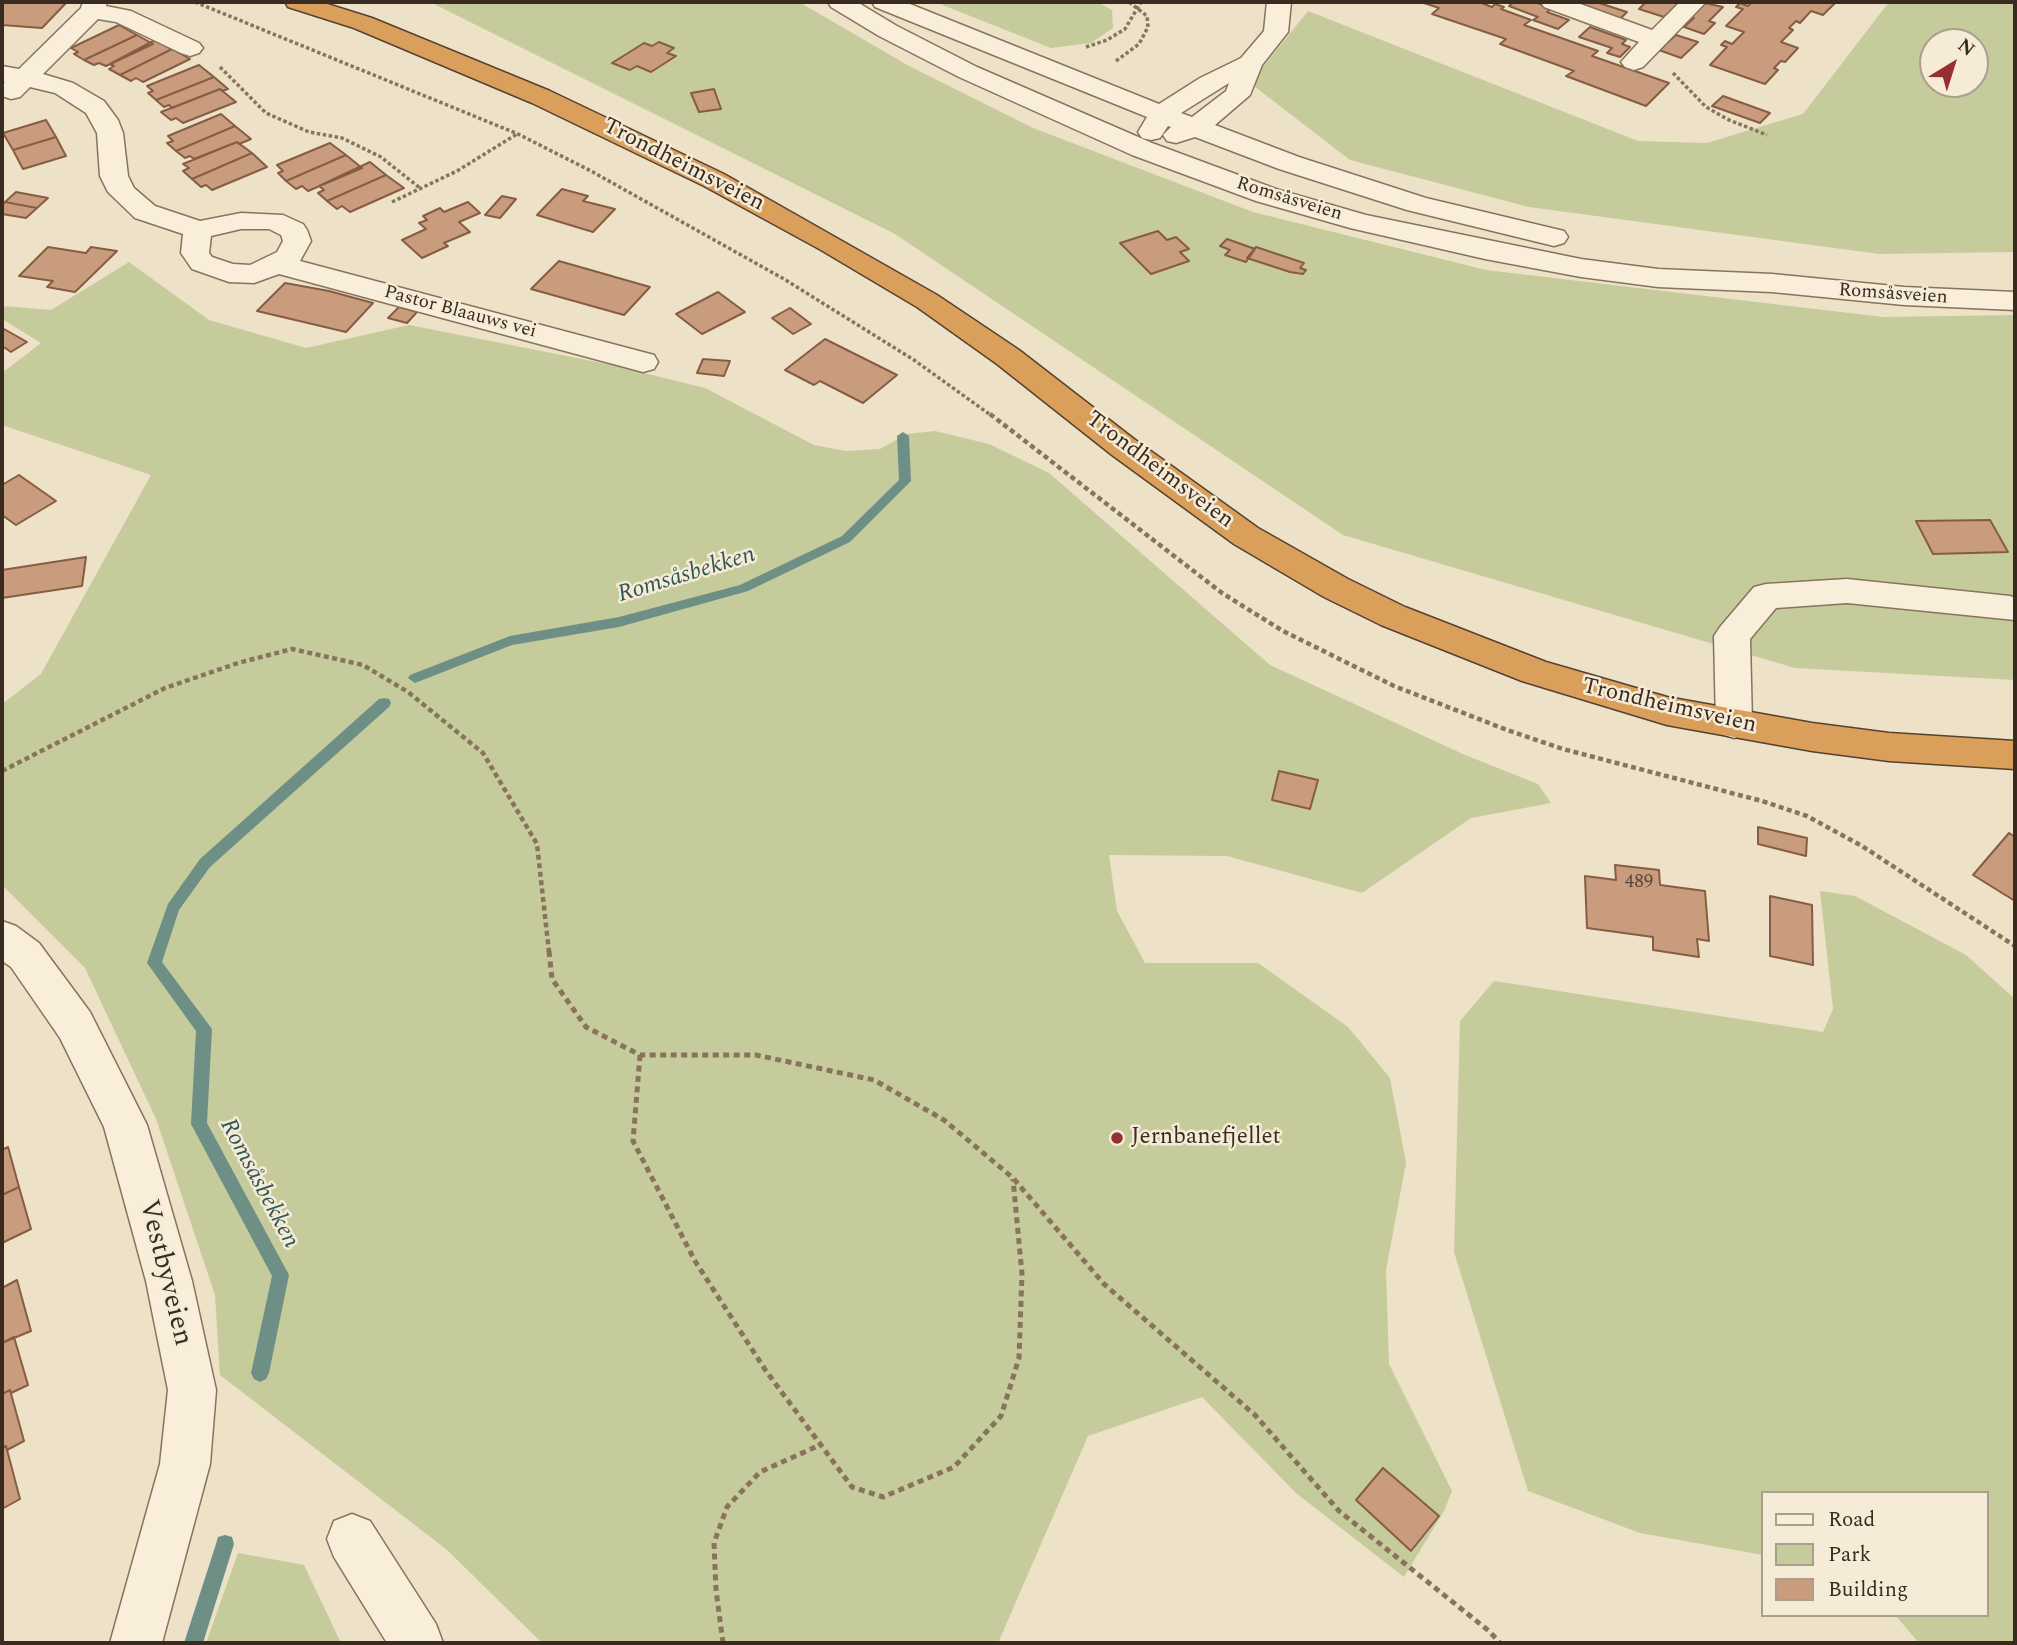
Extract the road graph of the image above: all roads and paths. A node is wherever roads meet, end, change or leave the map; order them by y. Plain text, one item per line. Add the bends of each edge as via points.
1 (195, 2) edge
2 (297, 2) edge
3 (323, 2) edge
4 (840, 2) edge
5 (884, 2) edge
6 (1129, 2) edge
7 (1141, 2) edge
8 (1279, 2) edge
9 (1553, 2) edge
10 (1694, 2) edge
11 (94, 6) edge
12 (1138, 7) junction
13 (363, 23) junction
14 (190, 48) joint
15 (1076, 49) dead end
16 (1645, 51) junction
17 (1250, 63) junction
18 (1109, 65) dead end
19 (13, 75) edge
20 (2, 100) edge
21 (1161, 114) junction
22 (1196, 127) junction
23 (518, 134) junction
24 (1767, 135) dead end
25 (1142, 149) junction
26 (420, 188) junction
27 (392, 202) dead end
28 (198, 230) junction
29 (277, 264) junction
30 (1772, 284) junction
31 (2015, 301) edge
32 (643, 362) dead end
33 (2010, 609) dead end
34 (1734, 724) junction
35 (2015, 755) edge
36 (2, 771) edge
37 (2, 939) edge
38 (2015, 946) edge
39 (640, 1055) junction
40 (1013, 1178) junction
41 (820, 1446) junction
42 (352, 1539) dead end
43 (136, 1643) edge
44 (417, 1643) edge
45 (723, 1643) edge
46 (1500, 1643) edge

1 - 23 path
2 - 13 highway, Trondheimsveien
3 - 13 highway, Trondheimsveien
4 - 25 street, Romsåsveien via 968,72
5 - 21 street, Romsåsveien
6 - 12 path
7 - 12 path
8 - 17 street via 1276,32
9 - 16 street
10 - 16 street
11 - 14 street
11 - 19 street
12 - 15 path via 1116,36
12 - 18 path via 1149,22 1146,35 1132,51
13 - 34 highway, Trondheimsveien via 484,71 603,126 713,180 885,275 1008,357 1247,536 1336,588 1438,635 1535,672 1667,711
14 - 26 path via 217,64 266,113 371,152
16 - 24 path via 1706,107
17 - 21 street
17 - 22 street via 1237,95
19 - 20 street
19 - 28 street via 64,88 95,107 110,133 114,176 122,191 145,212
21 - 22 street, Romsåsveien
21 - 25 street
22 - 25 street
22 - 30 street, Romsåsveien via 1418,204
23 - 26 path
23 - 38 path via 760,265 914,360 1222,593 1283,631 1394,686 1507,730 1807,816
25 - 30 street, Romsåsveien via 1266,195 1422,237 1581,268 1658,278
26 - 27 path
28 - 29 street via 195,253 215,270 254,274
28 - 29 street via 257,220 286,225 296,234 297,242 289,257
29 - 32 street, Pastor Blaauws vei
30 - 31 street, Romsåsveien
33 - 34 street via 1847,591 1766,596 1732,636
34 - 35 highway, Trondheimsveien via 1889,747
36 - 39 path via 165,688 238,663 292,649 363,665 408,692 483,753 537,844 552,979 586,1027
37 - 43 street, Vestbyveien via 25,955 75,1025 125,1125 170,1281 192,1390 185,1464
39 - 40 path via 756,1055 874,1080 944,1120
39 - 41 path via 633,1141 695,1261
40 - 41 path via 1021,1274 1019,1358 1001,1416 954,1467 883,1497 852,1487
40 - 46 path via 1104,1284 1255,1415 1339,1511
41 - 45 path via 760,1472 727,1507 715,1543
42 - 44 street

